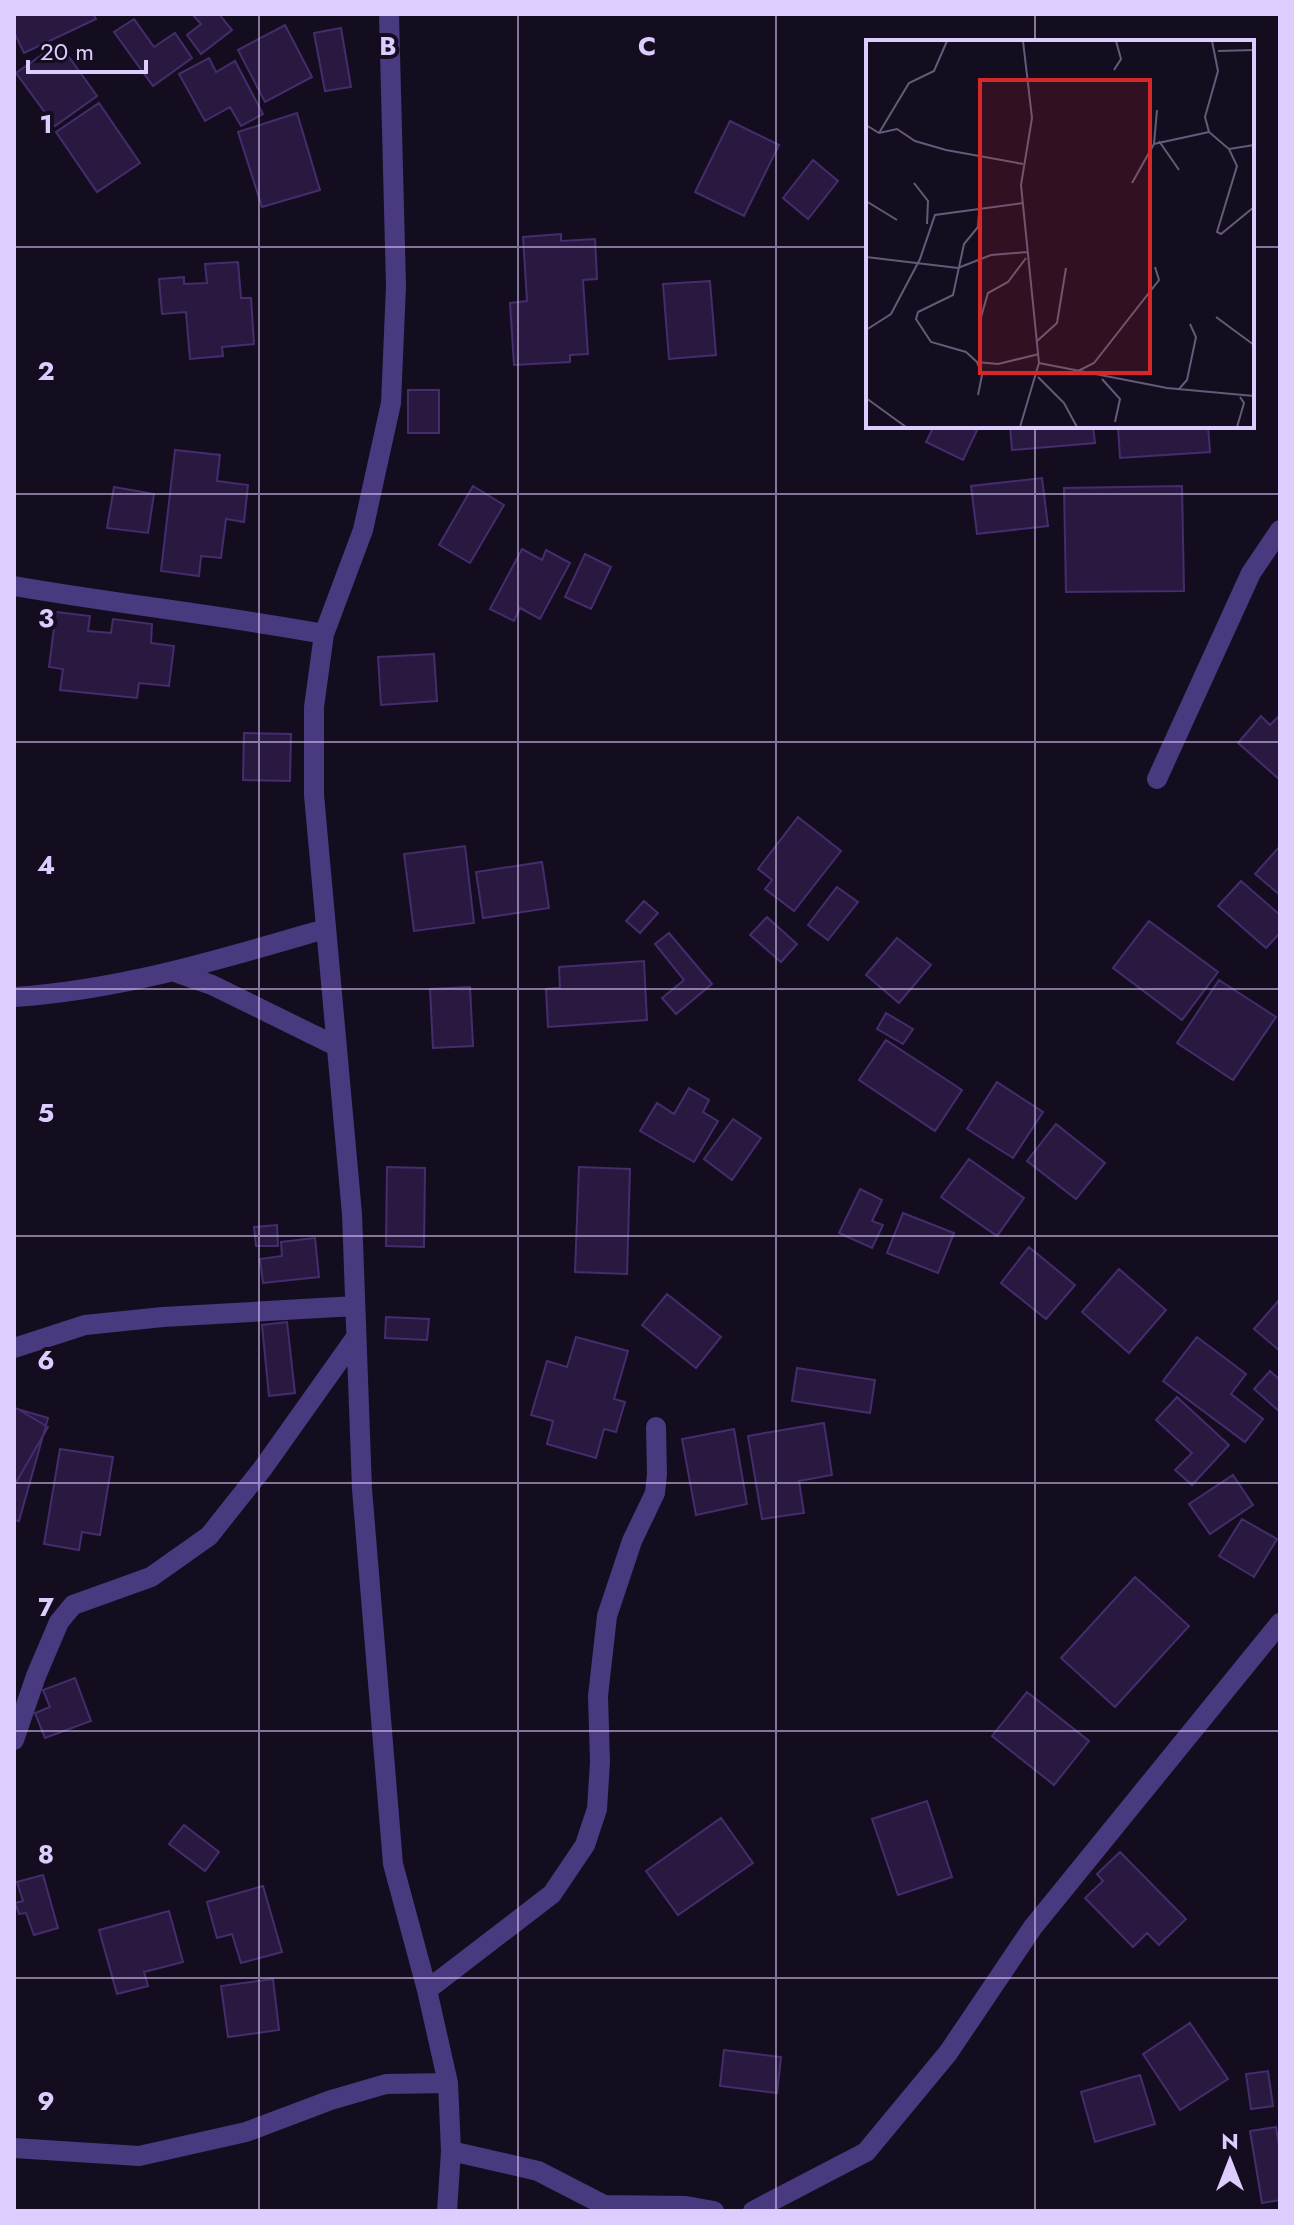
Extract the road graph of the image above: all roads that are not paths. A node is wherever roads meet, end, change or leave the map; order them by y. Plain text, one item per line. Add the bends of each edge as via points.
1 (389, 14) edge
2 (1280, 530) edge
3 (14, 586) edge
4 (324, 634) junction
5 (1157, 779) dead end
6 (325, 929) junction
7 (175, 972) junction
8 (14, 997) edge
9 (336, 1046) junction
10 (355, 1306) junction
11 (356, 1337) junction
12 (14, 1348) edge
13 (656, 1427) dead end
14 (1280, 1623) edge
15 (14, 1740) edge
16 (427, 1990) junction
17 (448, 2083) junction
18 (14, 2148) edge
19 (451, 2151) junction
20 (602, 2208) edge
21 (447, 2211) edge
22 (714, 2211) edge
23 (753, 2211) edge

1 - 4 street via 396,286 391,403 363,530
2 - 5 street via 1251,573
3 - 4 street
4 - 6 street via 314,707 314,795
6 - 7 street
6 - 9 street
7 - 8 street
7 - 9 street
9 - 10 street
10 - 11 street
10 - 12 street via 85,1325
11 - 15 street via 209,1536 151,1577 73,1605 59,1622
11 - 16 street via 362,1489 393,1864
13 - 16 street via 655,1493 607,1616 598,1696 597,1809 585,1845 552,1894
14 - 23 street via 1033,1927 948,2053 866,2152
16 - 17 street
17 - 18 street via 386,2084 246,2132 139,2156
17 - 19 street
19 - 20 street via 538,2171
19 - 21 street
20 - 22 street via 686,2206

